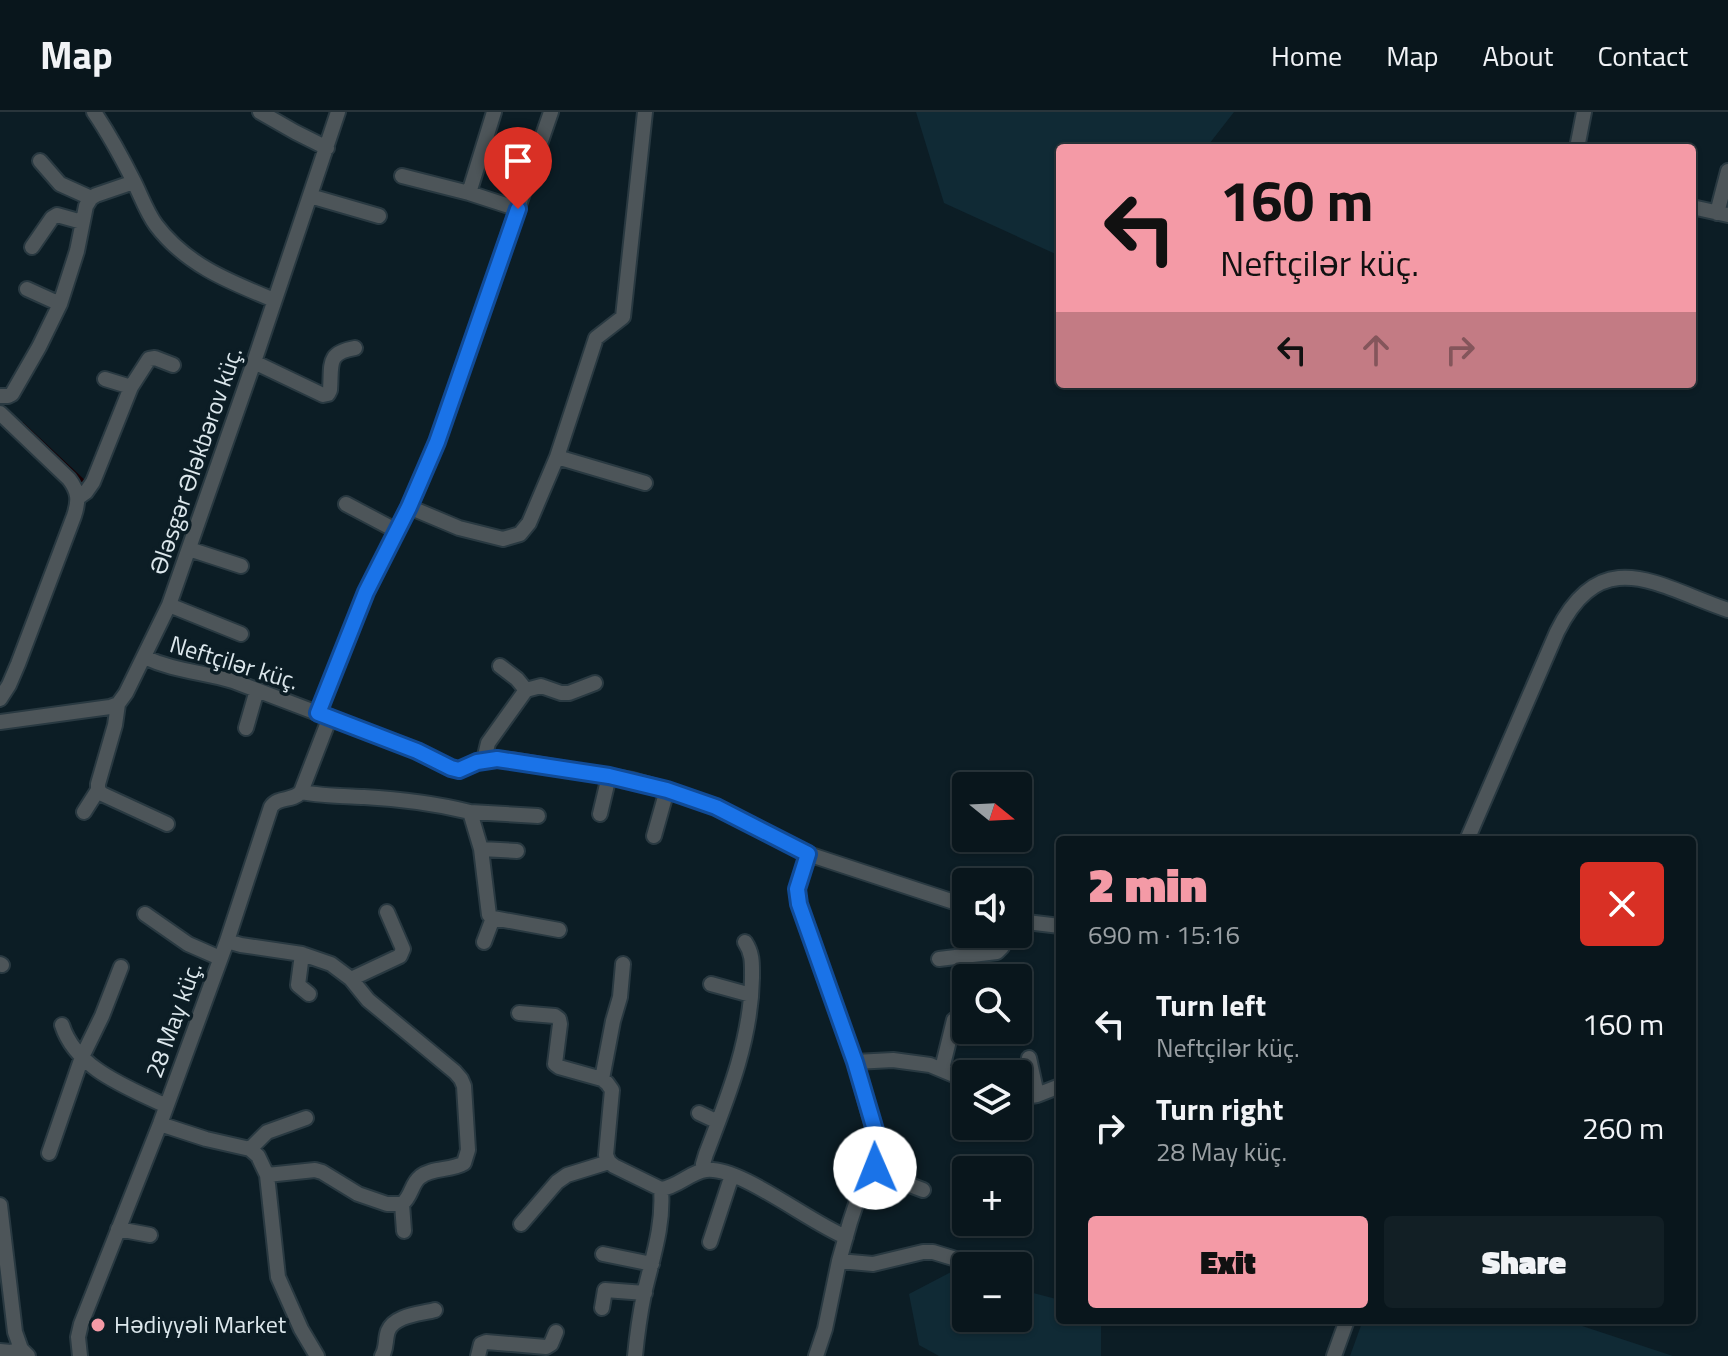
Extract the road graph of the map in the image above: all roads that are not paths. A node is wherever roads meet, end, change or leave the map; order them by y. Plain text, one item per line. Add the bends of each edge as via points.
1 (94, 112) edge
2 (260, 112) edge
3 (338, 112) edge
4 (494, 112) edge
5 (551, 112) edge
6 (645, 112) edge
7 (1584, 112) edge
8 (1578, 144) edge
9 (327, 148) junction
10 (40, 161) dead end
11 (1728, 171) edge
12 (402, 176) dead end
13 (134, 182) junction
14 (469, 193) junction
15 (310, 196) junction
16 (91, 198) junction
17 (1696, 208) edge
18 (518, 209) junction
19 (1722, 214) edge
20 (379, 216) dead end
21 (82, 222) junction
22 (32, 247) dead end
23 (27, 289) dead end
24 (274, 300) junction
25 (60, 304) junction
26 (355, 348) dead end
27 (254, 362) junction
28 (173, 365) dead end
29 (105, 379) dead end
30 (131, 387) junction
31 (0, 396) edge
32 (3, 422) edge
33 (557, 457) junction
34 (645, 483) dead end
35 (79, 497) junction
36 (346, 504) dead end
37 (409, 507) junction
38 (397, 531) junction
39 (189, 549) junction
40 (241, 566) dead end
41 (169, 605) junction
42 (1728, 610) edge
43 (241, 634) dead end
44 (144, 657) junction
45 (500, 666) dead end
46 (595, 683) dead end
47 (257, 690) junction
48 (526, 690) junction
49 (0, 699) edge
50 (118, 704) junction
51 (324, 715) junction
52 (0, 722) edge
53 (246, 728) dead end
54 (484, 760) junction
55 (609, 776) junction
56 (98, 790) junction
57 (667, 790) junction
58 (301, 792) junction
59 (84, 812) dead end
60 (470, 812) junction
61 (600, 814) dead end
62 (538, 816) dead end
63 (167, 824) dead end
64 (654, 836) dead end
65 (1469, 836) edge
66 (481, 849) junction
67 (517, 851) dead end
68 (808, 854) junction
69 (952, 901) edge
70 (387, 912) dead end
71 (145, 914) dead end
72 (493, 918) junction
73 (1032, 923) edge
74 (1056, 926) edge
75 (559, 930) dead end
76 (227, 941) junction
77 (484, 942) dead end
78 (745, 942) dead end
79 (1001, 948) edge
80 (302, 954) junction
81 (220, 958) junction
82 (939, 959) dead end
83 (623, 964) dead end
84 (121, 967) dead end
85 (351, 979) junction
86 (711, 984) dead end
87 (309, 994) dead end
88 (751, 995) junction
89 (519, 1013) dead end
90 (62, 1025) dead end
91 (952, 1028) edge
92 (82, 1057) junction
93 (1029, 1058) dead end
94 (855, 1062) junction
95 (942, 1069) junction
96 (952, 1074) edge
97 (602, 1079) junction
98 (1056, 1088) edge
99 (1037, 1095) junction
100 (1032, 1096) edge
101 (166, 1106) junction
102 (699, 1113) dead end
103 (306, 1118) dead end
104 (718, 1122) junction
105 (160, 1124) junction
106 (250, 1149) junction
107 (49, 1153) dead end
108 (609, 1162) junction
109 (875, 1168) junction
110 (704, 1170) junction
111 (267, 1175) junction
112 (732, 1175) junction
113 (661, 1189) junction
114 (923, 1190) dead end
115 (402, 1204) junction
116 (0, 1205) edge
117 (521, 1224) dead end
118 (118, 1229) junction
119 (404, 1231) dead end
120 (150, 1235) dead end
121 (846, 1237) junction
122 (710, 1242) dead end
123 (603, 1254) dead end
124 (952, 1258) edge
125 (839, 1261) junction
126 (652, 1264) junction
127 (645, 1293) junction
128 (602, 1308) dead end
129 (435, 1310) dead end
130 (1346, 1324) edge
131 (556, 1332) dead end
132 (0, 1351) edge
133 (25, 1352) edge
134 (80, 1356) edge
135 (317, 1356) edge
136 (382, 1356) edge
137 (478, 1356) edge
138 (635, 1356) edge
139 (816, 1356) edge
140 (1334, 1356) edge

1 - 13 street
2 - 9 street
3 - 9 street, Ələsgər Ələkbərov küç.
4 - 14 street
5 - 18 street
6 - 33 street via 623,317 596,338
7 - 8 street
9 - 15 street, Ələsgər Ələkbərov küç.
10 - 16 street via 60,184
11 - 19 street
12 - 14 street
13 - 16 street
13 - 24 street via 156,225 176,248 221,278
14 - 18 street
15 - 20 street
15 - 24 street, Ələsgər Ələkbərov küç.
16 - 21 street
17 - 19 street
18 - 37 street
21 - 22 street via 57,215
21 - 25 street
23 - 25 street
24 - 27 street, Ələsgər Ələkbərov küç.
25 - 31 street via 12,394
26 - 27 street via 335,354 330,390 323,395
27 - 39 street, Ələsgər Ələkbərov küç.
28 - 30 street via 149,359
29 - 30 street
30 - 35 street via 93,482
32 - 35 street via 69,479
33 - 34 street
33 - 37 street via 520,534 503,539
35 - 49 street via 18,664
36 - 38 street
37 - 38 street
38 - 51 street via 366,592
39 - 40 street
39 - 41 street, Ələsgər Ələkbərov küç.
41 - 43 street
41 - 44 street, Ələsgər Ələkbərov küç.
42 - 65 street via 1636,577 1611,580 1585,593 1557,632
44 - 47 street, Neftçilər küç.
44 - 50 street, Ələsgər Ələkbərov küç.
45 - 48 street
46 - 48 street via 569,693 541,686
47 - 51 street, Neftçilər küç.
47 - 53 street
48 - 54 street via 488,743
50 - 52 street
50 - 56 street, Ələsgər Ələkbərov küç.
51 - 54 street, Neftçilər küç. via 451,768
51 - 58 street
54 - 55 street, Neftçilər küç.
55 - 57 street, Neftçilər küç.
55 - 61 street
56 - 59 street, Ələsgər Ələkbərov küç.
56 - 63 street
57 - 64 street
57 - 68 street, Neftçilər küç. via 716,807
58 - 60 street via 434,803
58 - 76 street, 28 May küç. via 271,807
60 - 62 street
60 - 66 street
66 - 67 street
66 - 72 street
68 - 69 street, Neftçilər küç.
68 - 94 street via 797,889 799,904
70 - 85 street via 403,953
71 - 81 street via 188,944
72 - 75 street
72 - 77 street
73 - 74 street
76 - 80 street
76 - 81 street, 28 May küç.
78 - 88 street via 752,955
79 - 82 street
80 - 85 street via 331,964
80 - 87 street via 298,985
81 - 101 street, 28 May küç.
83 - 97 street
84 - 92 street
85 - 115 street via 464,1086 464,1163 420,1177
86 - 88 street
88 - 104 street via 744,1046
89 - 97 street via 559,1019 555,1064
90 - 92 street
91 - 95 street
92 - 101 street via 106,1076
92 - 107 street
93 - 99 street
94 - 95 street via 893,1060
94 - 109 street via 878,1146
95 - 96 street
97 - 108 street via 612,1090
98 - 99 street
99 - 100 street
101 - 105 street, 28 May küç.
102 - 104 street
103 - 106 street via 267,1132
104 - 110 street
105 - 106 street
105 - 118 street, 28 May küç.
106 - 111 street
108 - 113 street
108 - 117 street via 557,1182
109 - 114 street
109 - 121 street via 859,1195
110 - 112 street
110 - 113 street
111 - 115 street via 315,1170 358,1194
111 - 135 street via 278,1277
112 - 121 street
112 - 122 street
113 - 126 street via 661,1227
115 - 119 street
116 - 133 street via 12,1315
118 - 120 street
118 - 134 street, 28 May küç. via 81,1324
121 - 125 street
123 - 126 street
124 - 125 street via 923,1252 873,1264
125 - 139 street
126 - 127 street
127 - 128 street via 605,1290
127 - 138 street
129 - 136 street via 392,1324
130 - 140 street
131 - 137 street via 546,1347 486,1342
132 - 133 street

